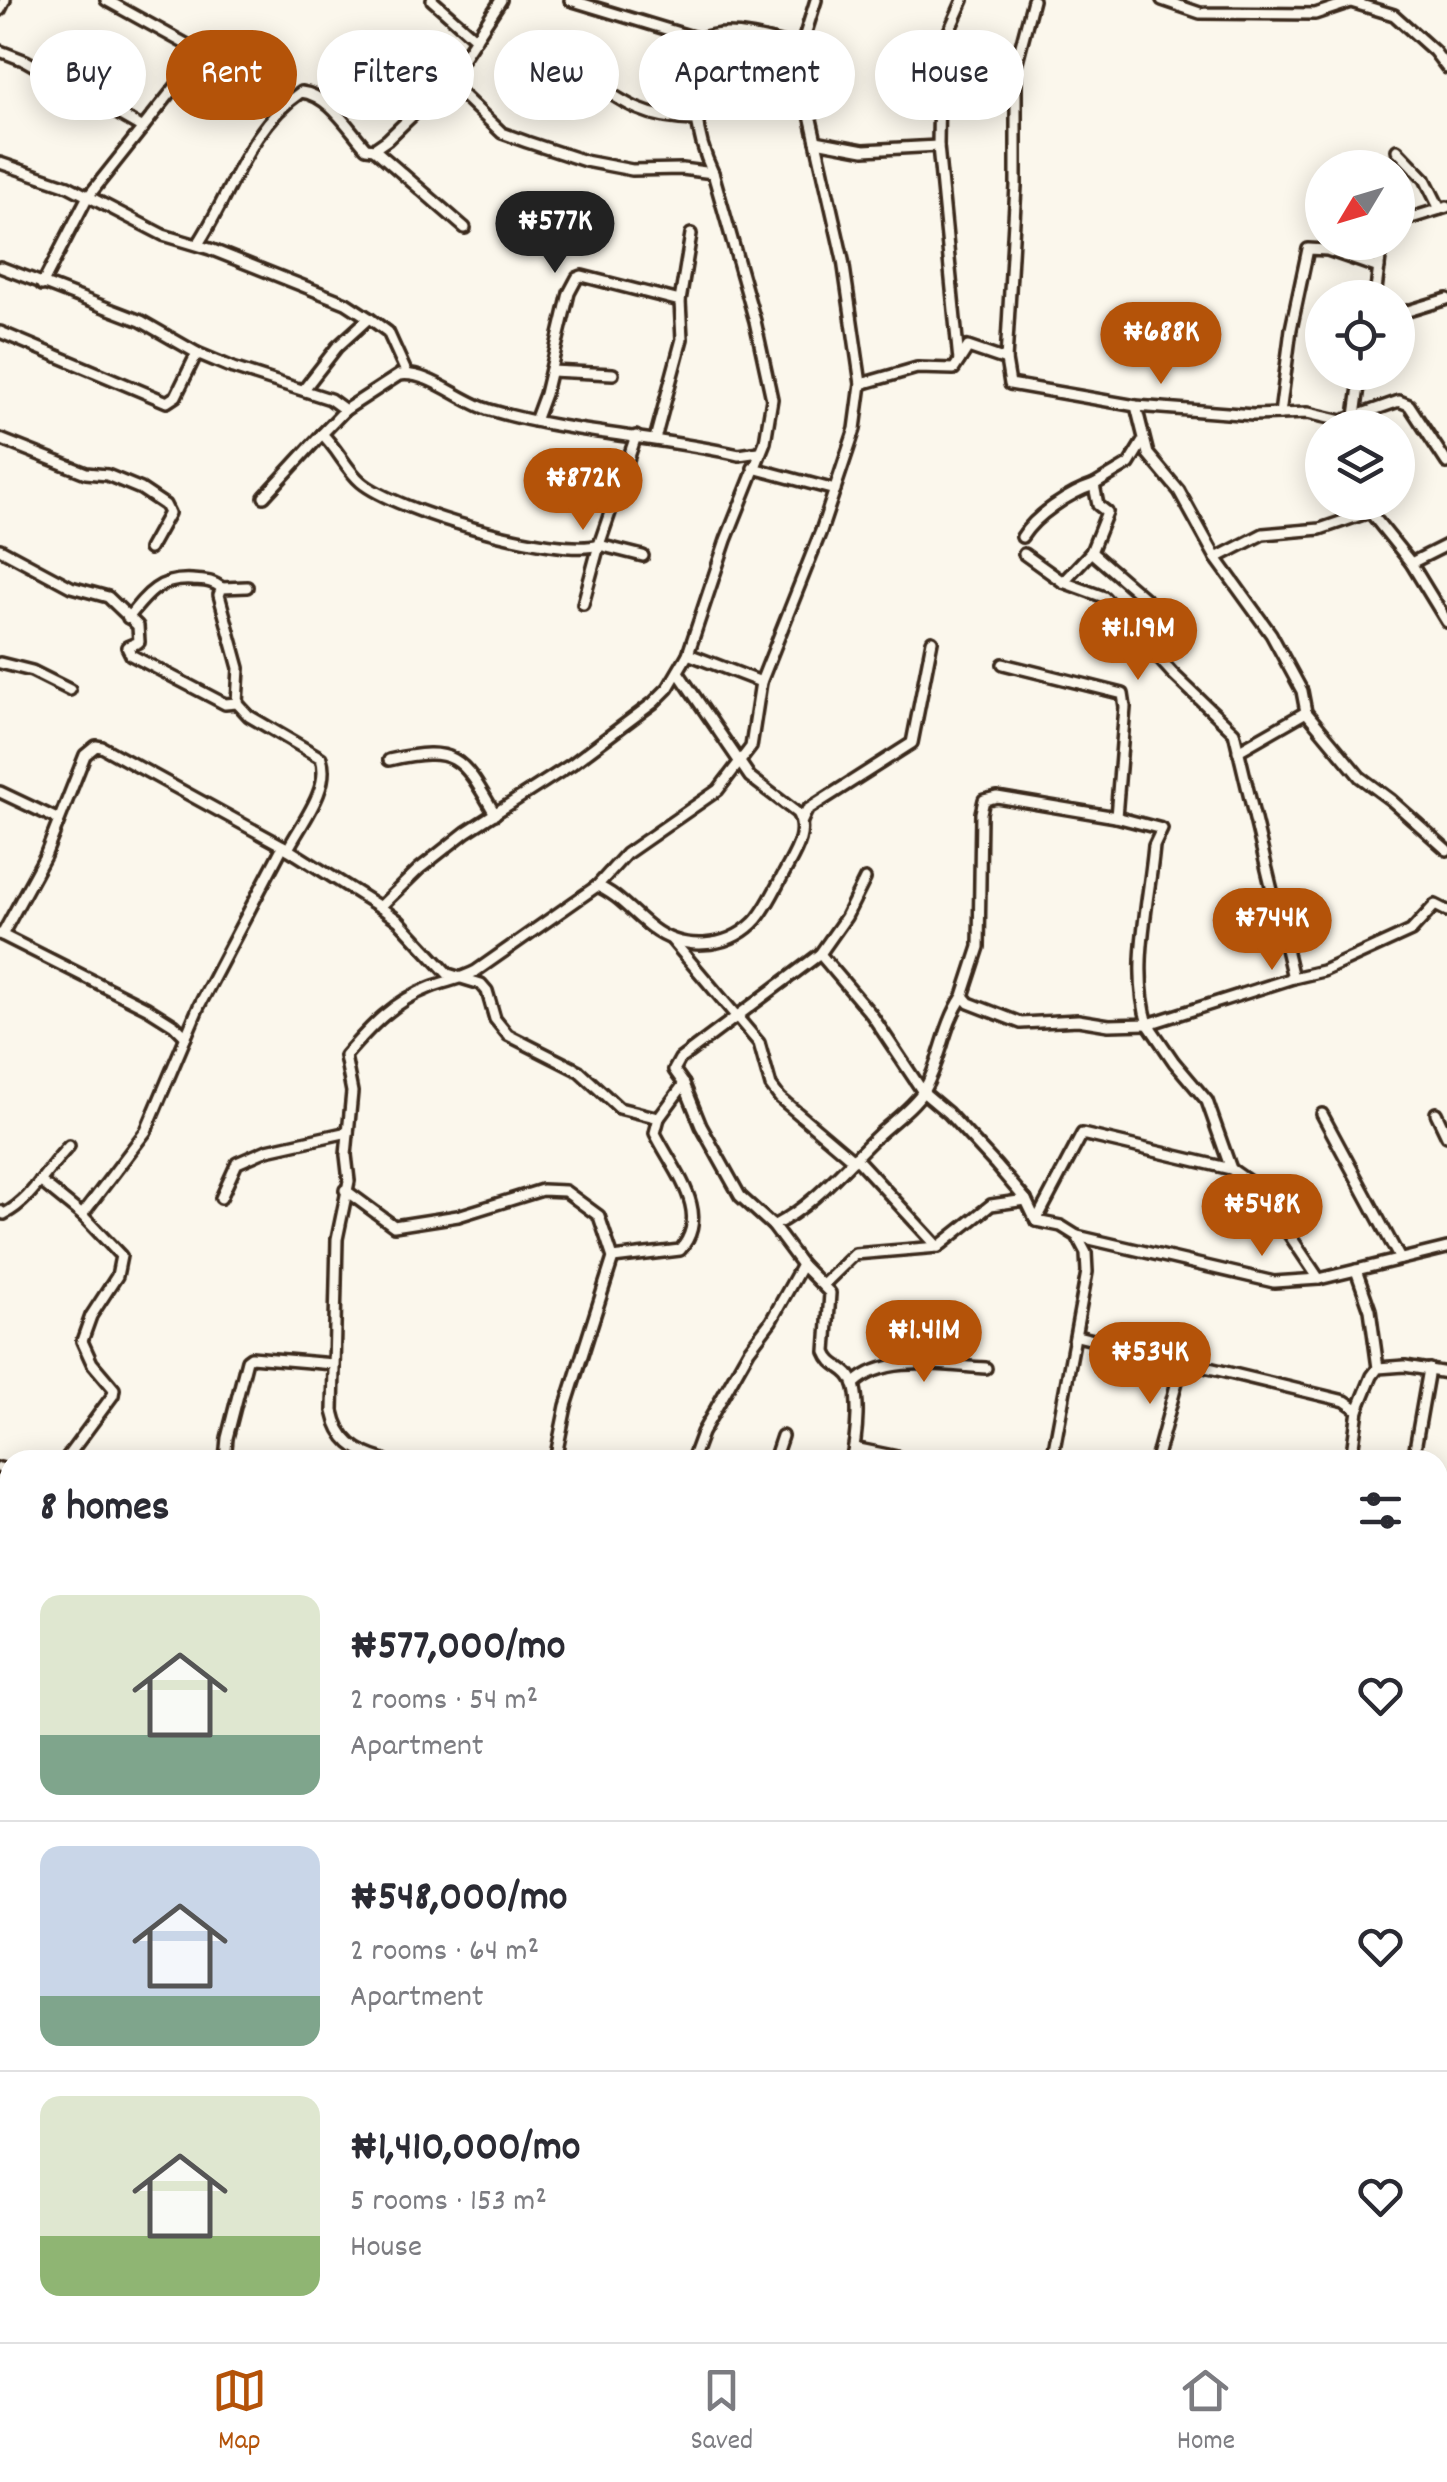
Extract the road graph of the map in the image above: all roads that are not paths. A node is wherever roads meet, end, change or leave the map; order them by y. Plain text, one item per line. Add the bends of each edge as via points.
1 (5, 0) edge
2 (106, 0) edge
3 (432, 0) edge
4 (501, 0) edge
5 (570, 0) edge
6 (816, 0) edge
7 (963, 0) edge
8 (1033, 0) edge
9 (1162, 0) edge
10 (0, 10) edge
11 (669, 30) edge
12 (806, 30) edge
13 (476, 39) junction
14 (474, 42) edge
15 (0, 51) edge
16 (1447, 68) edge
17 (474, 106) edge
18 (408, 120) edge
19 (695, 120) edge
20 (812, 120) edge
21 (143, 128) junction
22 (816, 141) junction
23 (938, 146) junction
24 (374, 149) junction
25 (0, 162) edge
26 (1415, 169) edge
27 (712, 174) junction
28 (87, 198) junction
29 (1444, 208) edge
30 (1415, 217) edge
31 (465, 228) dead end
32 (691, 234) dead end
33 (198, 244) junction
34 (1380, 260) edge
35 (0, 267) edge
36 (1379, 268) junction
37 (1378, 280) edge
38 (42, 285) junction
39 (1447, 300) edge
40 (680, 301) junction
41 (1415, 309) edge
42 (369, 318) junction
43 (0, 332) edge
44 (197, 353) junction
45 (1006, 360) junction
46 (959, 361) junction
47 (551, 371) junction
48 (407, 374) junction
49 (613, 374) dead end
50 (861, 384) junction
51 (305, 388) junction
52 (1136, 406) junction
53 (345, 410) junction
54 (1374, 410) edge
55 (1411, 410) edge
56 (1305, 413) edge
57 (1280, 414) junction
58 (1415, 416) edge
59 (535, 421) junction
60 (322, 434) junction
61 (636, 436) junction
62 (0, 439) edge
63 (655, 439) junction
64 (1143, 441) junction
65 (759, 452) junction
66 (1447, 463) edge
67 (753, 468) junction
68 (1094, 485) junction
69 (835, 490) junction
70 (264, 497) dead end
71 (1022, 536) dead end
72 (598, 545) junction
73 (1447, 545) edge
74 (0, 549) edge
75 (149, 550) dead end
76 (1092, 552) junction
77 (1024, 554) dead end
78 (644, 556) dead end
79 (1216, 558) junction
80 (1412, 562) junction
81 (1063, 582) junction
82 (247, 587) dead end
83 (222, 588) junction
84 (583, 604) dead end
85 (128, 618) junction
86 (1447, 622) edge
87 (932, 641) dead end
88 (1152, 649) junction
89 (688, 654) junction
90 (0, 663) edge
91 (1003, 664) dead end
92 (678, 672) junction
93 (761, 682) junction
94 (70, 690) dead end
95 (238, 703) junction
96 (1306, 712) junction
97 (1238, 751) junction
98 (389, 760) dead end
99 (740, 764) junction
100 (0, 792) edge
101 (495, 814) junction
102 (1116, 817) junction
103 (58, 819) junction
104 (802, 820) junction
105 (285, 847) junction
106 (1447, 850) edge
107 (865, 878) dead end
108 (597, 886) junction
109 (380, 907) junction
110 (1447, 911) edge
111 (1, 934) edge
112 (670, 938) junction
113 (820, 954) junction
114 (1293, 978) junction
115 (462, 979) junction
116 (963, 996) junction
117 (738, 1016) junction
118 (1148, 1024) junction
119 (186, 1038) junction
120 (684, 1084) junction
121 (923, 1092) junction
122 (140, 1113) dead end
123 (1322, 1114) dead end
124 (1436, 1114) dead end
125 (152, 1118) junction
126 (659, 1118) junction
127 (348, 1132) junction
128 (1447, 1136) edge
129 (69, 1146) dead end
130 (852, 1160) junction
131 (1231, 1170) junction
132 (40, 1180) junction
133 (345, 1190) junction
134 (221, 1198) dead end
135 (1026, 1200) junction
136 (0, 1212) edge
137 (82, 1214) junction
138 (1036, 1221) junction
139 (773, 1226) junction
140 (1077, 1236) junction
141 (938, 1247) junction
142 (1447, 1248) edge
143 (613, 1258) junction
144 (1400, 1259) junction
145 (802, 1265) junction
146 (1356, 1270) junction
147 (1319, 1279) junction
148 (823, 1285) junction
149 (1077, 1336) junction
150 (1182, 1363) junction
151 (333, 1364) junction
152 (986, 1368) dead end
153 (1378, 1368) junction
154 (1428, 1369) junction
155 (1447, 1373) edge
156 (854, 1384) junction
157 (1358, 1410) junction
158 (782, 1436) dead end
159 (854, 1448) joint
160 (72, 1450) edge
161 (226, 1450) edge
162 (360, 1450) edge
163 (557, 1450) edge
164 (696, 1450) edge
165 (777, 1450) edge
166 (864, 1450) edge
167 (1054, 1450) edge
168 (1159, 1450) edge
169 (1352, 1450) edge
170 (1416, 1450) edge

1 - 10 street
2 - 21 street via 196,50 198,57
3 - 13 street
4 - 13 street
5 - 11 street
6 - 12 street
7 - 23 street via 946,38
8 - 45 street via 1016,65
9 - 16 street via 1200,13 1315,14 1352,2 1394,15
13 - 14 street
15 - 21 street
17 - 27 street via 502,132 586,161
18 - 24 street
19 - 27 street
20 - 22 street
21 - 28 street
22 - 23 street via 864,150
22 - 50 street
23 - 46 street
24 - 31 street
24 - 33 street via 326,103 301,92 264,128
25 - 28 street
26 - 29 street
27 - 65 street via 772,399
28 - 33 street via 164,236
28 - 38 street
29 - 30 street
32 - 40 street
33 - 42 street
34 - 36 street
35 - 38 street
36 - 37 street
36 - 57 street via 1308,249
38 - 44 street via 141,320
39 - 41 street
40 - 47 street via 576,278
40 - 63 street via 682,339
42 - 48 street via 388,332
42 - 51 street
43 - 44 street via 167,402
44 - 51 street
45 - 46 street via 968,347
45 - 52 street via 1010,384
46 - 50 street via 954,369 917,368
47 - 49 street
47 - 59 street
48 - 53 street
48 - 59 street via 472,405
50 - 69 street
51 - 53 street
52 - 57 street
52 - 64 street
53 - 60 street
54 - 55 street via 1399,402
56 - 57 street
58 - 66 street
59 - 61 street
60 - 70 street
60 - 72 street via 361,482 398,503 489,534
61 - 63 street
61 - 72 street
62 - 75 street via 107,475 165,505 169,513
63 - 65 street
64 - 68 street via 1129,464
64 - 79 street
65 - 67 street
67 - 69 street
67 - 89 street
68 - 71 street via 1032,522
68 - 76 street via 1098,505 1107,512
69 - 93 street
72 - 78 street
72 - 84 street
73 - 80 street
74 - 85 street via 71,587 108,597
76 - 81 street
76 - 88 street via 1164,615 1171,632
77 - 81 street
79 - 80 street via 1263,534 1320,529 1370,512
79 - 96 street via 1271,634
80 - 86 street
81 - 88 street via 1104,597
82 - 83 street
83 - 85 street via 173,579 150,589
83 - 95 street via 218,596 239,668
85 - 95 street via 138,626 138,642 127,646 131,654 224,704
87 - 104 street via 912,743 807,810
88 - 97 street via 1234,732
89 - 92 street
89 - 93 street
90 - 94 street
91 - 102 street via 1123,694
92 - 99 street
92 - 101 street via 653,704
93 - 99 street via 751,747
95 - 105 street via 321,758 326,772
96 - 97 street
96 - 106 street via 1360,777
97 - 114 street
98 - 101 street via 444,753 468,770
99 - 104 street
99 - 108 street via 718,790 626,854
100 - 103 street
101 - 109 street via 419,869
102 - 116 street via 984,800 979,947
102 - 118 street via 1162,830 1154,846 1142,963
103 - 105 street via 85,756 96,746
103 - 111 street via 46,856
104 - 112 street via 800,842 757,920 723,942 701,946
105 - 109 street
105 - 119 street
107 - 113 street
108 - 112 street
108 - 115 street
109 - 115 street via 448,974
110 - 114 street via 1435,905 1411,932 1323,972
111 - 119 street via 147,1008
112 - 117 street
113 - 117 street
113 - 121 street
114 - 118 street
115 - 126 street via 487,991 508,1035 579,1072 619,1108
115 - 127 street via 394,1006 344,1056 352,1092
116 - 118 street via 1021,1023
116 - 121 street via 948,1018
117 - 120 street via 680,1059 674,1070
117 - 130 street via 758,1043 780,1098
118 - 131 street via 1206,1101
119 - 125 street
120 - 126 street
120 - 139 street via 740,1196
121 - 130 street
121 - 135 street
122 - 125 street
123 - 144 street
124 - 128 street
125 - 137 street
126 - 143 street via 655,1133 694,1210 692,1236 680,1250
127 - 133 street
127 - 134 street via 237,1163
129 - 132 street
130 - 139 street via 817,1196
130 - 141 street
131 - 138 street via 1082,1134
131 - 147 street via 1258,1188
132 - 136 street via 12,1210
132 - 137 street
133 - 143 street via 394,1226 458,1216 542,1190 565,1191 599,1216
133 - 151 street
135 - 138 street
135 - 141 street via 991,1205
137 - 160 street via 120,1256 118,1276 82,1340 114,1388
138 - 140 street
139 - 145 street
140 - 147 street via 1274,1282
140 - 149 street via 1087,1272
141 - 148 street via 855,1254
142 - 144 street
143 - 163 street
144 - 146 street
145 - 148 street
145 - 164 street
146 - 147 street
146 - 153 street
148 - 156 street via 830,1299 826,1352
149 - 150 street
149 - 167 street
150 - 157 street via 1346,1401
150 - 168 street
151 - 161 street via 247,1360
151 - 162 street via 336,1428
152 - 156 street via 896,1365
153 - 154 street
153 - 157 street
154 - 155 street
154 - 170 street
156 - 159 street
157 - 169 street
158 - 165 street
159 - 166 street

